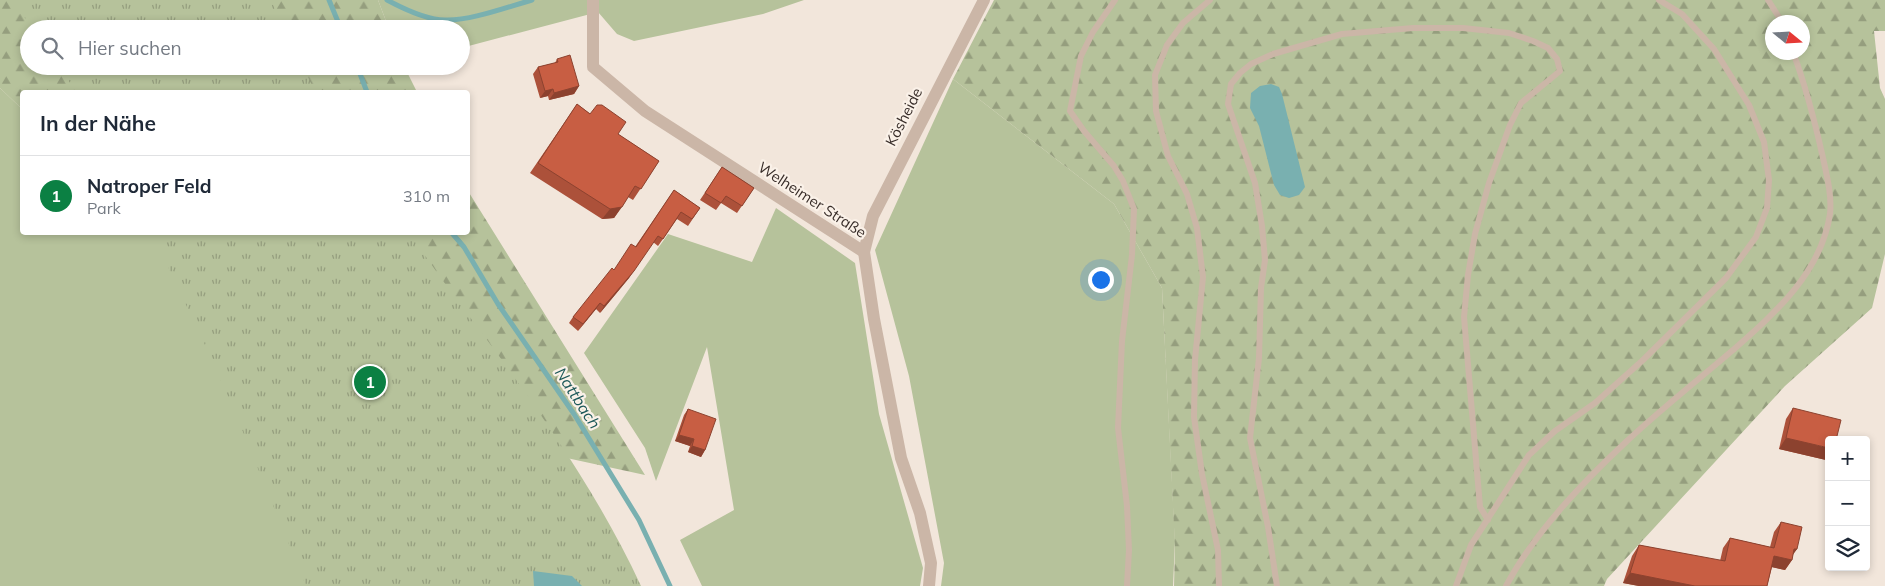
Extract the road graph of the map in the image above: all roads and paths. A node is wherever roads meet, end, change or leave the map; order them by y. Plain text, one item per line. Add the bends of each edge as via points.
1 (984, 0) edge
2 (1115, 0) edge
3 (1210, 0) edge
4 (1659, 0) edge
5 (1768, 0) edge
6 (593, 2) edge
7 (1778, 15) edge
8 (1796, 60) edge
9 (864, 252) junction
10 (1488, 520) junction
11 (929, 586) edge
12 (1127, 586) edge
13 (1220, 586) edge
14 (1277, 586) edge
15 (1456, 586) edge
16 (1506, 586) edge

1 - 9 street, Kösheide via 873,216
2 - 12 lane via 1081,56 1070,111 1114,166 1134,209 1122,341 1119,419 1127,506
3 - 13 lane via 1183,23 1167,45 1155,74 1156,111 1168,156 1187,194 1197,228 1203,277 1194,417 1218,550
4 - 10 lane via 1682,14 1714,49 1749,105 1764,142 1769,180 1766,208 1756,236 1726,278 1643,360 1529,456
5 - 7 lane
6 - 9 street, Welheimer Straße via 593,67 645,111
8 - 16 lane via 1828,182 1830,213 1820,250 1800,283 1774,314 1627,440 1570,498
9 - 11 street, Welheimer Straße via 901,458 920,513 931,564
10 - 14 lane via 1480,507 1464,318 1468,275 1475,234 1510,124 1521,103 1560,71 1557,59 1548,48 1510,33 1463,28 1342,34 1273,54 1240,73 1232,84 1228,104 1255,184 1262,226 1265,260 1250,438
10 - 15 lane via 1471,546

